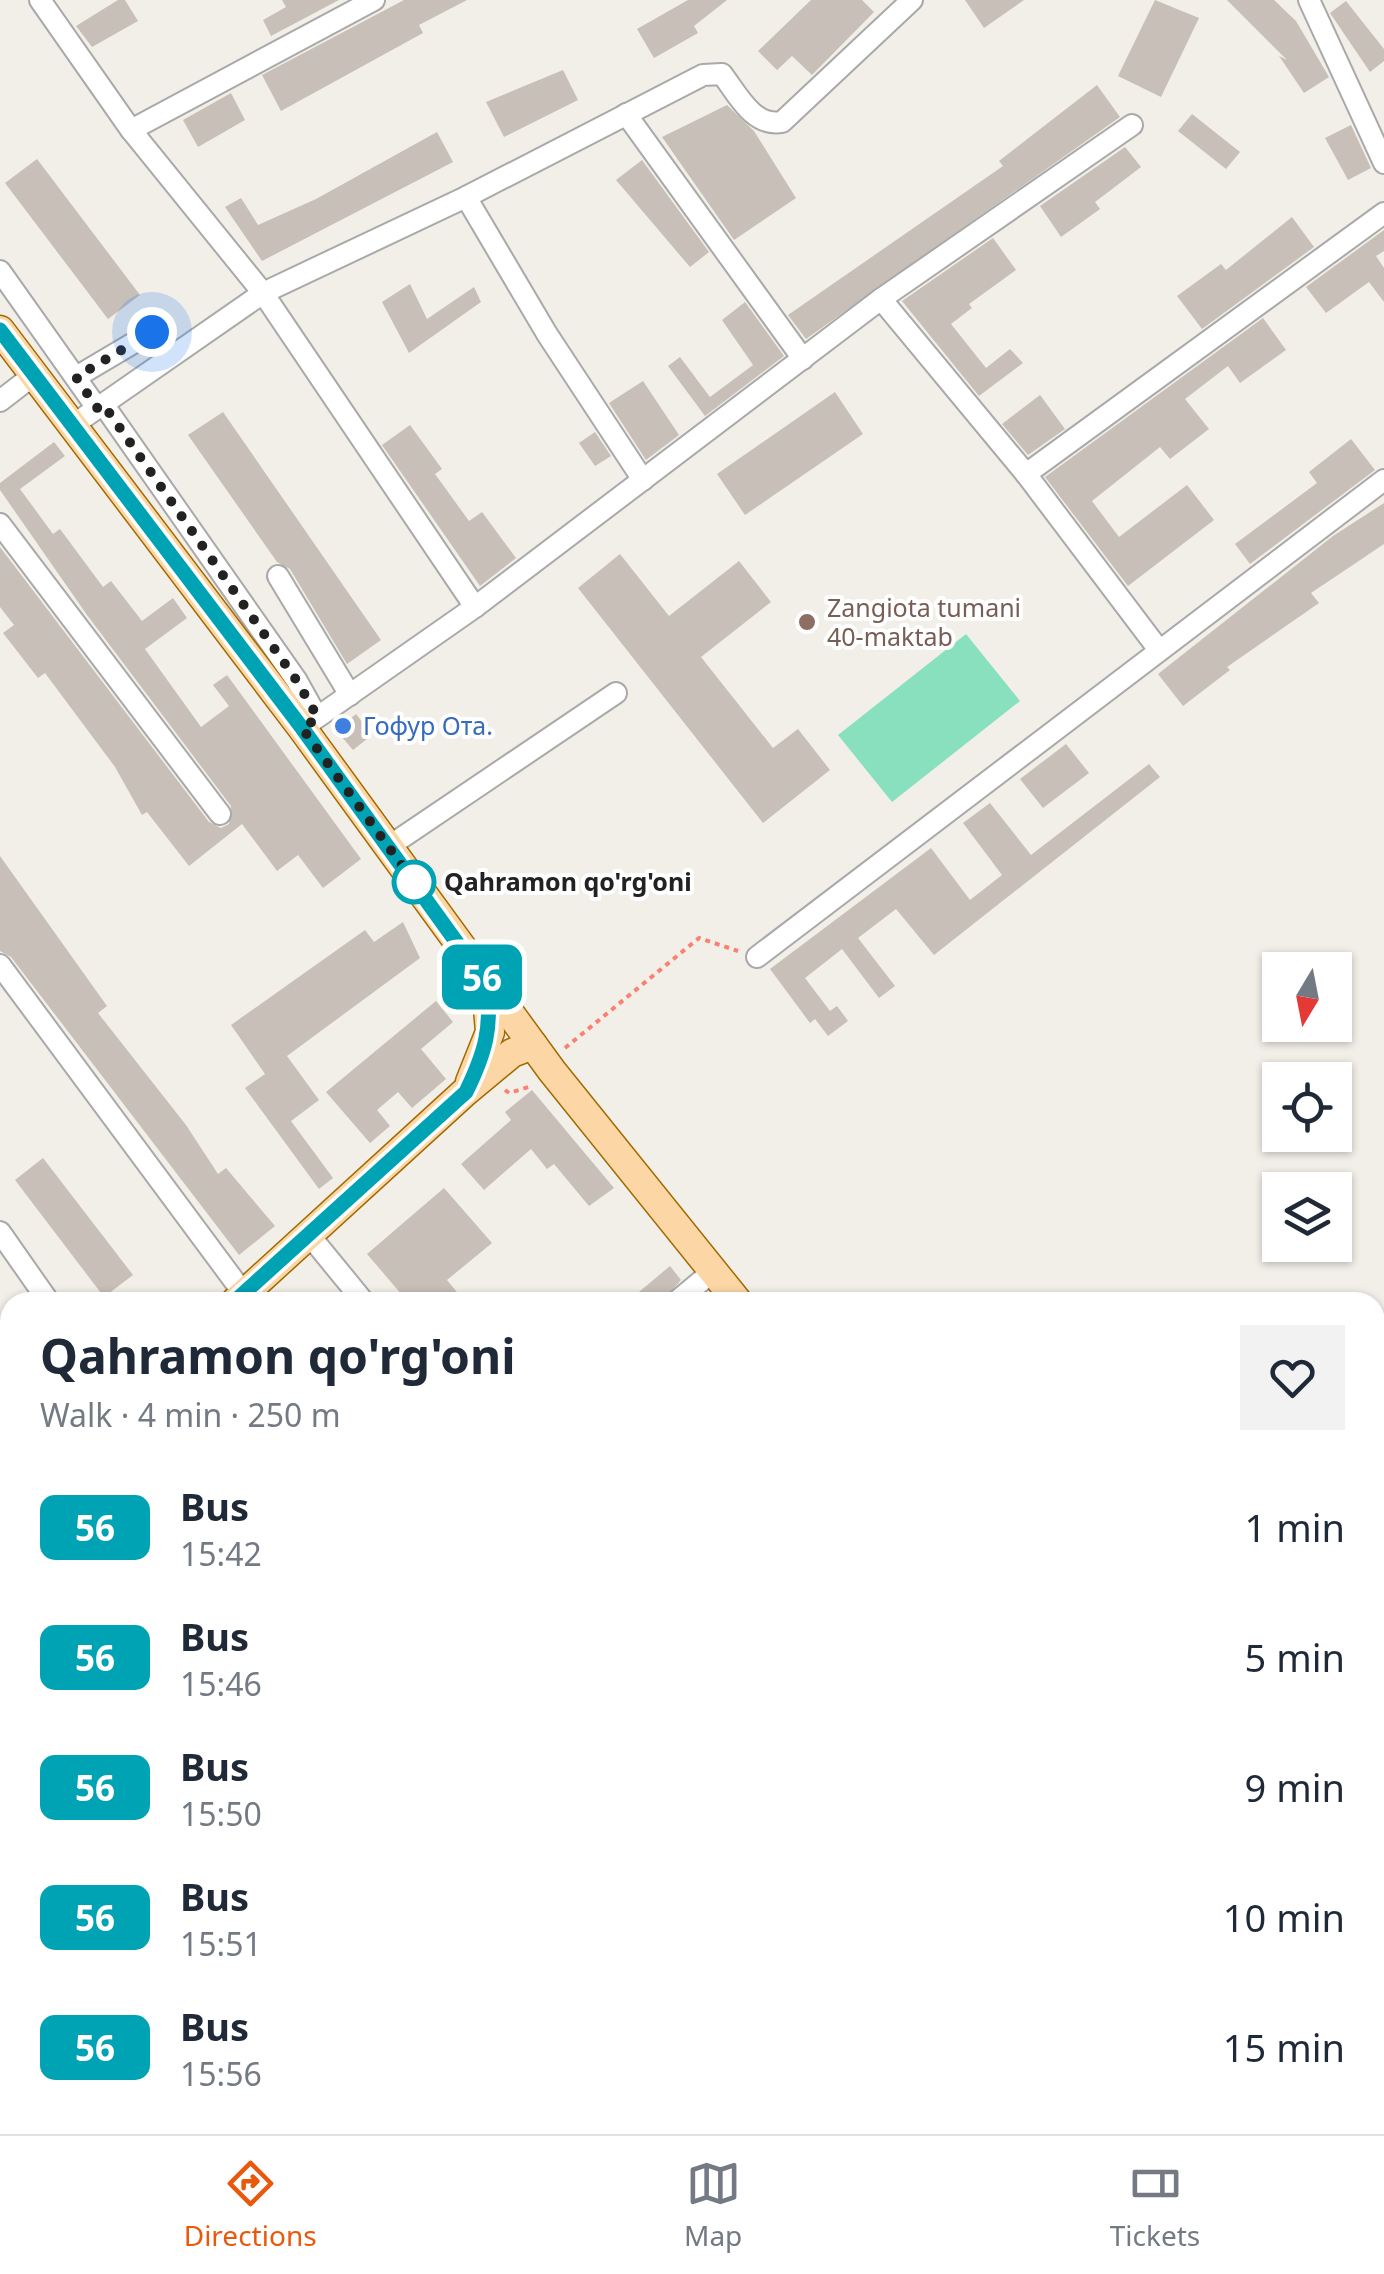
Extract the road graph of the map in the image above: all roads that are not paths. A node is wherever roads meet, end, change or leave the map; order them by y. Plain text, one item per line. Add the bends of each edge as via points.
1 (40, 0) edge
2 (374, 0) edge
3 (912, 0) edge
4 (1314, 1) edge
5 (626, 114) junction
6 (1132, 126) dead end
7 (132, 130) junction
8 (1384, 162) edge
9 (466, 197) junction
10 (1384, 212) edge
11 (0, 272) edge
12 (263, 293) junction
13 (882, 300) junction
14 (0, 330) edge
15 (152, 332) dead end
16 (803, 358) junction
17 (34, 374) junction
18 (76, 377) junction
19 (0, 401) edge
20 (100, 406) junction
21 (73, 425) junction
22 (1026, 474) junction
23 (643, 480) junction
24 (1384, 480) edge
25 (0, 524) edge
26 (278, 576) dead end
27 (475, 607) junction
28 (1158, 650) junction
29 (616, 692) dead end
30 (350, 695) junction
31 (310, 723) junction
32 (220, 814) dead end
33 (388, 846) junction
34 (757, 957) road end
35 (0, 964) edge
36 (486, 983) junction
37 (534, 1045) junction
38 (466, 1092) junction
39 (0, 1232) edge
40 (310, 1236) junction
41 (712, 1272) junction
42 (42, 1292) edge
43 (235, 1292) edge
44 (246, 1292) edge
45 (356, 1292) edge
46 (688, 1292) edge
47 (729, 1292) edge

1 - 7 street
2 - 7 street
3 - 5 street via 782,122 758,120 722,74 712,72
4 - 8 street
5 - 9 street
5 - 16 street
6 - 13 street
7 - 12 street
9 - 12 street
9 - 23 street
10 - 22 street
11 - 18 street
12 - 20 street
12 - 27 street
13 - 16 street
13 - 22 street
14 - 17 main road
15 - 18 street
16 - 23 street
17 - 19 street
17 - 21 main road
18 - 20 street
20 - 21 street
20 - 31 street via 297,681
21 - 31 main road
22 - 28 street
23 - 27 street
24 - 28 street
25 - 32 street
26 - 30 street
27 - 30 street
28 - 34 street
29 - 33 street
30 - 31 street
31 - 33 main road
33 - 36 main road
35 - 43 street
36 - 37 main road
36 - 38 main road via 488,1045
37 - 38 main road via 512,1053
37 - 40 main road via 522,1064 346,1217
37 - 41 main road
38 - 40 main road via 335,1206
39 - 42 street
40 - 44 main road
40 - 45 street
41 - 46 street
41 - 47 main road

